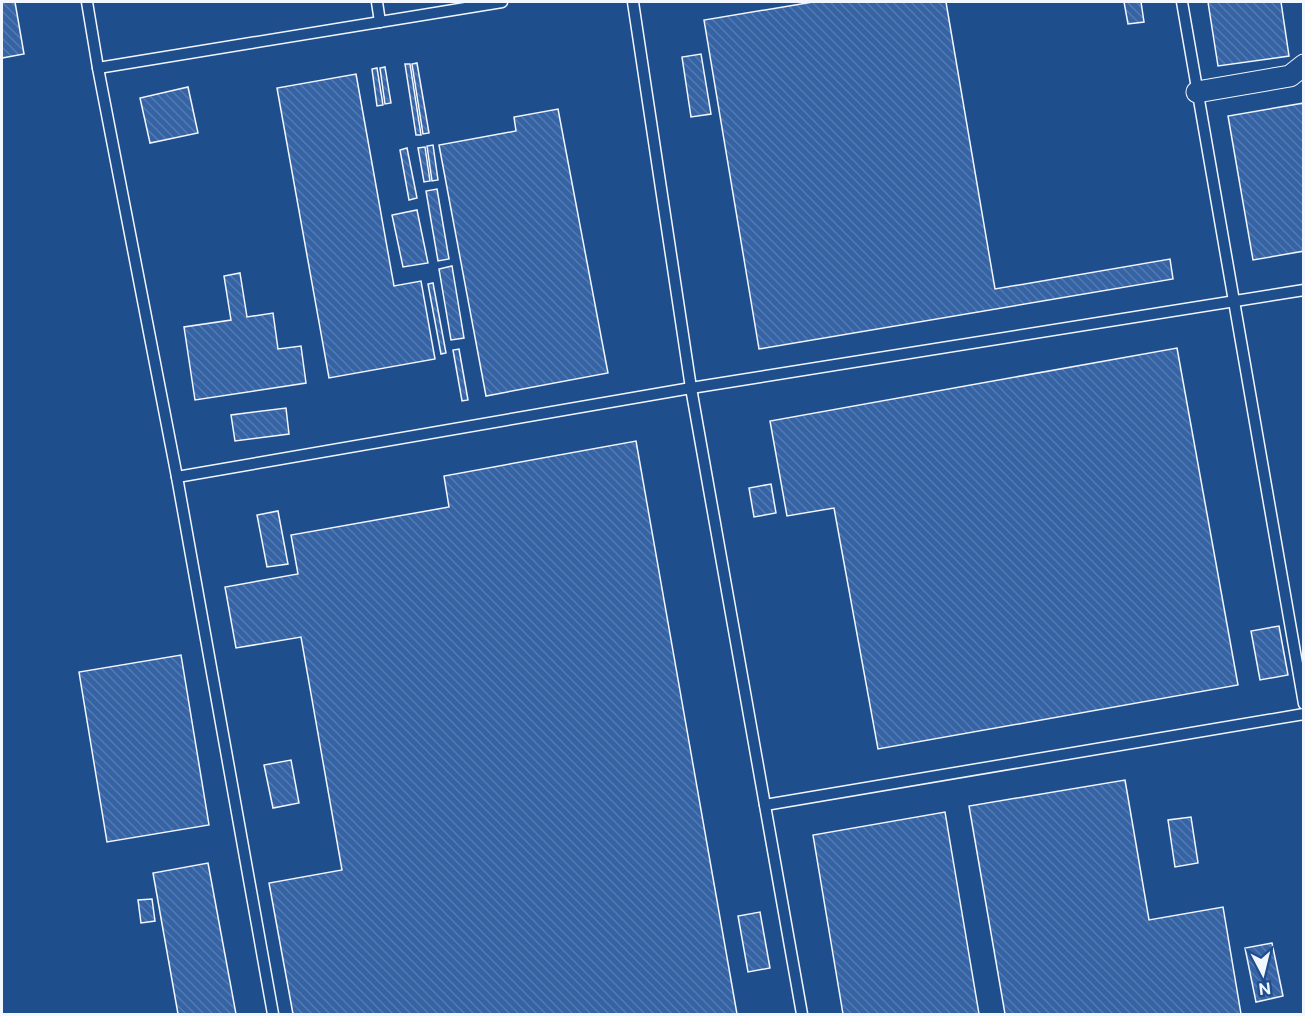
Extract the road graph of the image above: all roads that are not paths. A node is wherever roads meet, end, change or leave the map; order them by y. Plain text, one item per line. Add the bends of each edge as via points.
1 (87, 2) edge
2 (376, 2) edge
3 (502, 2) edge
4 (633, 2) edge
5 (1182, 2) edge
6 (380, 22) junction
7 (1304, 65) edge
8 (98, 68) junction
9 (1197, 92) junction
10 (1304, 290) edge
11 (1234, 301) junction
12 (691, 388) junction
13 (177, 477) junction
14 (1304, 704) edge
15 (1304, 714) edge
16 (765, 805) junction
17 (273, 1014) edge
18 (802, 1014) edge

1 - 8 lane
2 - 6 lane
3 - 6 lane
4 - 12 lane
5 - 9 lane
6 - 8 lane
7 - 9 street via 1290,76
8 - 13 lane
9 - 11 lane
10 - 11 lane
11 - 12 lane
11 - 14 lane
12 - 13 lane
12 - 16 lane
13 - 17 lane
15 - 16 lane
16 - 18 lane

